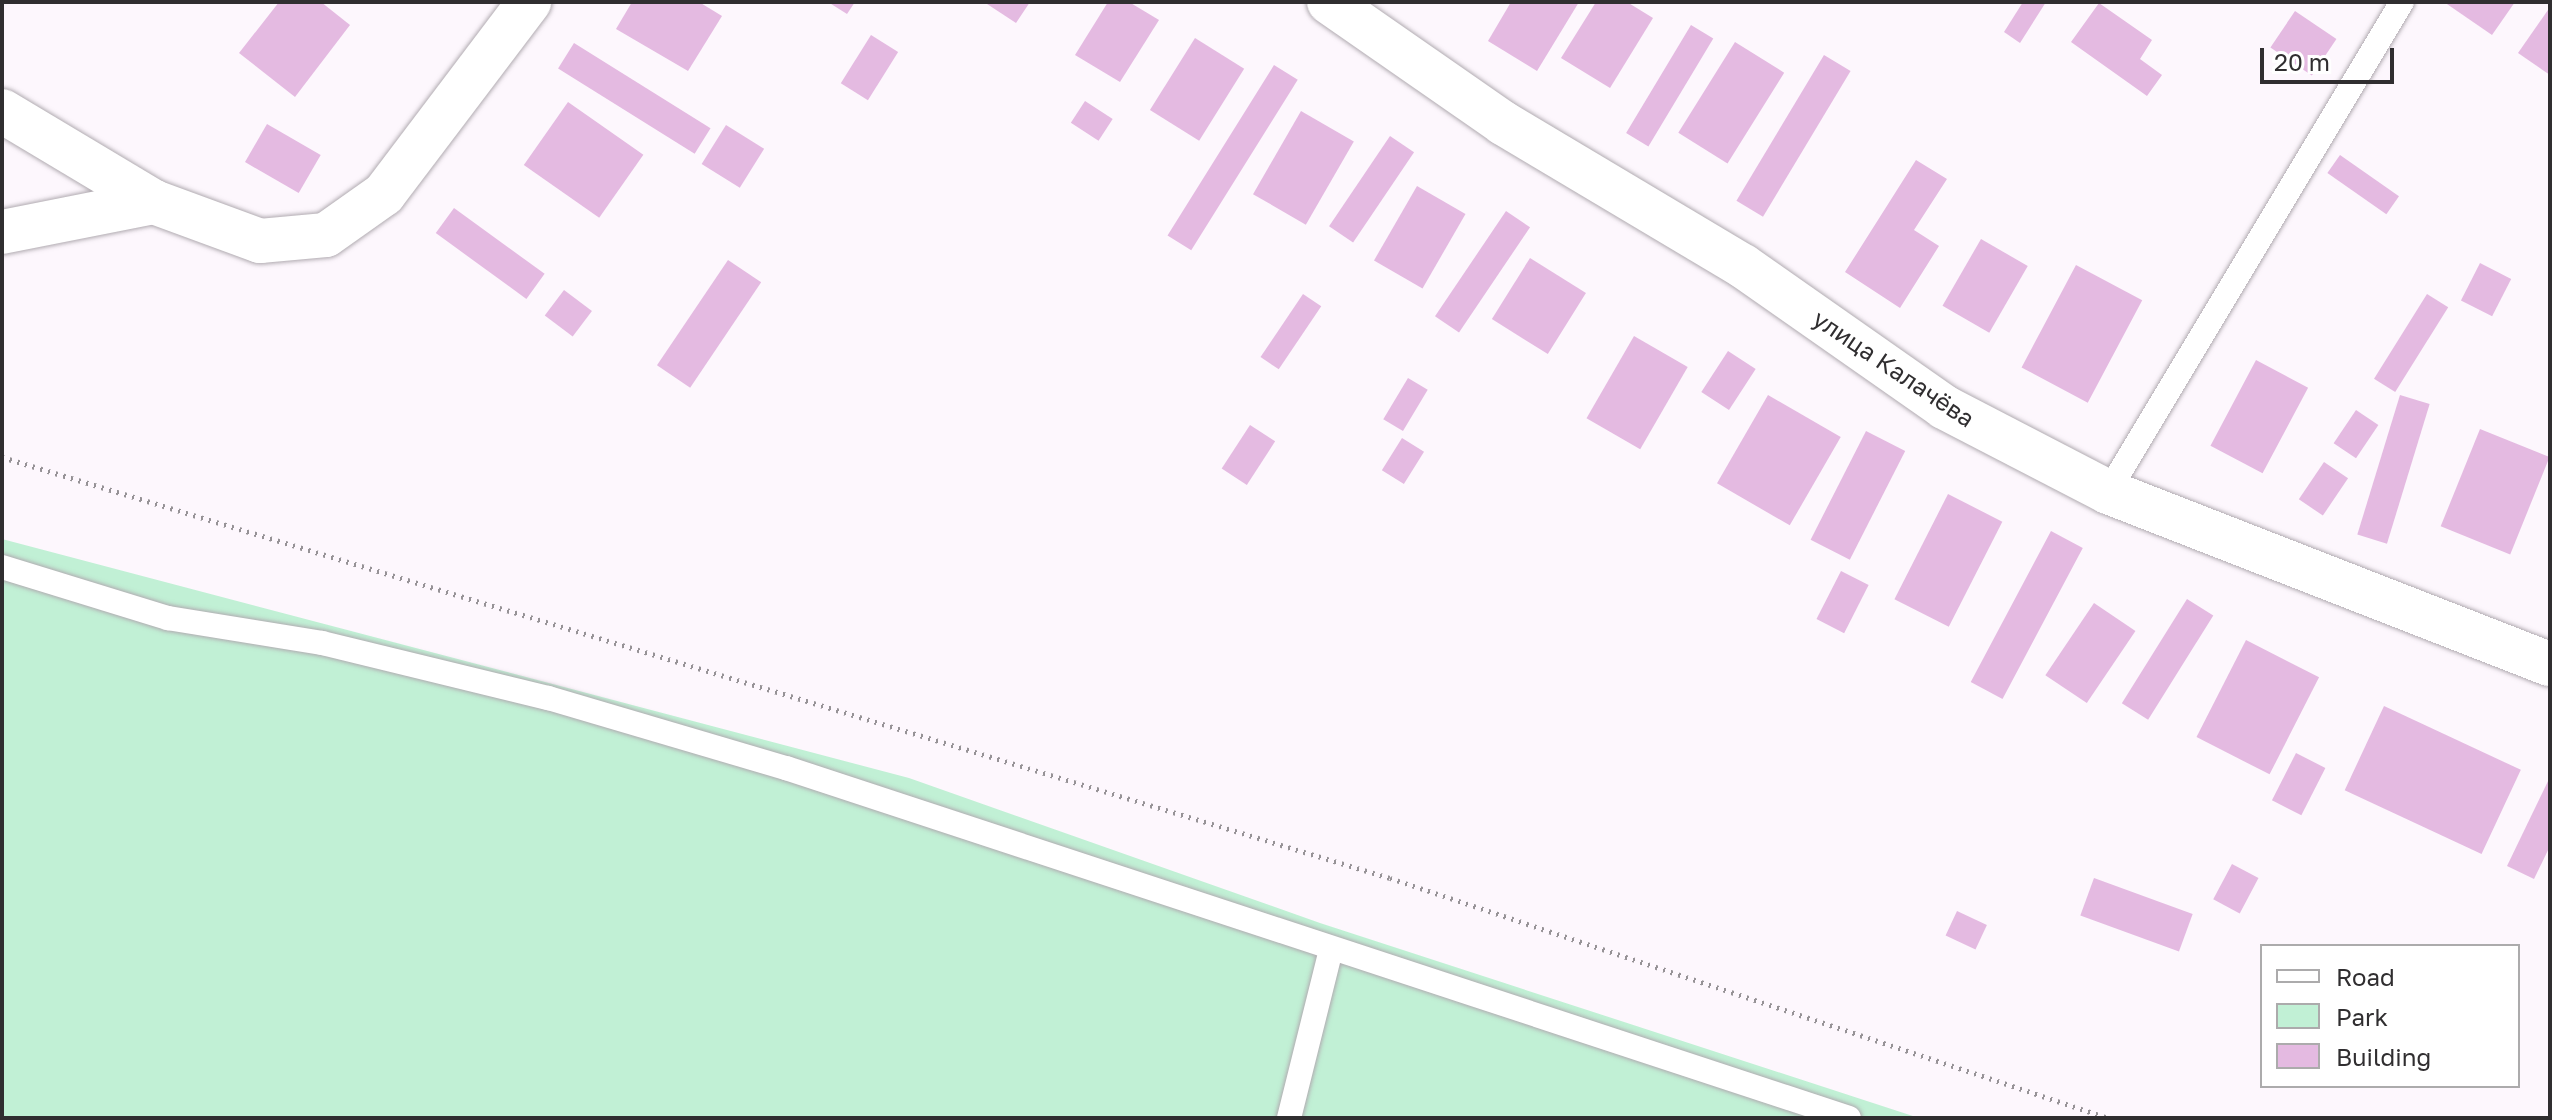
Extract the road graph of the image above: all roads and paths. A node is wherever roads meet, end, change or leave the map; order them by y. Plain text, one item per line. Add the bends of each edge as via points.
1 (529, 2) edge
2 (1329, 2) edge
3 (2402, 2) edge
4 (2, 111) edge
5 (154, 202) junction
6 (2, 232) edge
7 (2, 457) edge
8 (2108, 492) junction
9 (2, 567) edge
10 (2550, 664) edge
11 (1331, 949) junction
12 (1289, 1118) edge
13 (1849, 1118) edge
14 (2108, 1118) edge

1 - 5 street via 384,194 326,235 260,241
2 - 8 street, улица Калачёва via 1503,123 1743,266 1944,407
3 - 8 lane
4 - 5 street
5 - 6 street
7 - 14 path via 1390,878
8 - 10 street, улица Калачёва
9 - 11 lane via 168,618 322,643 548,698 786,768
11 - 12 lane
11 - 13 lane

